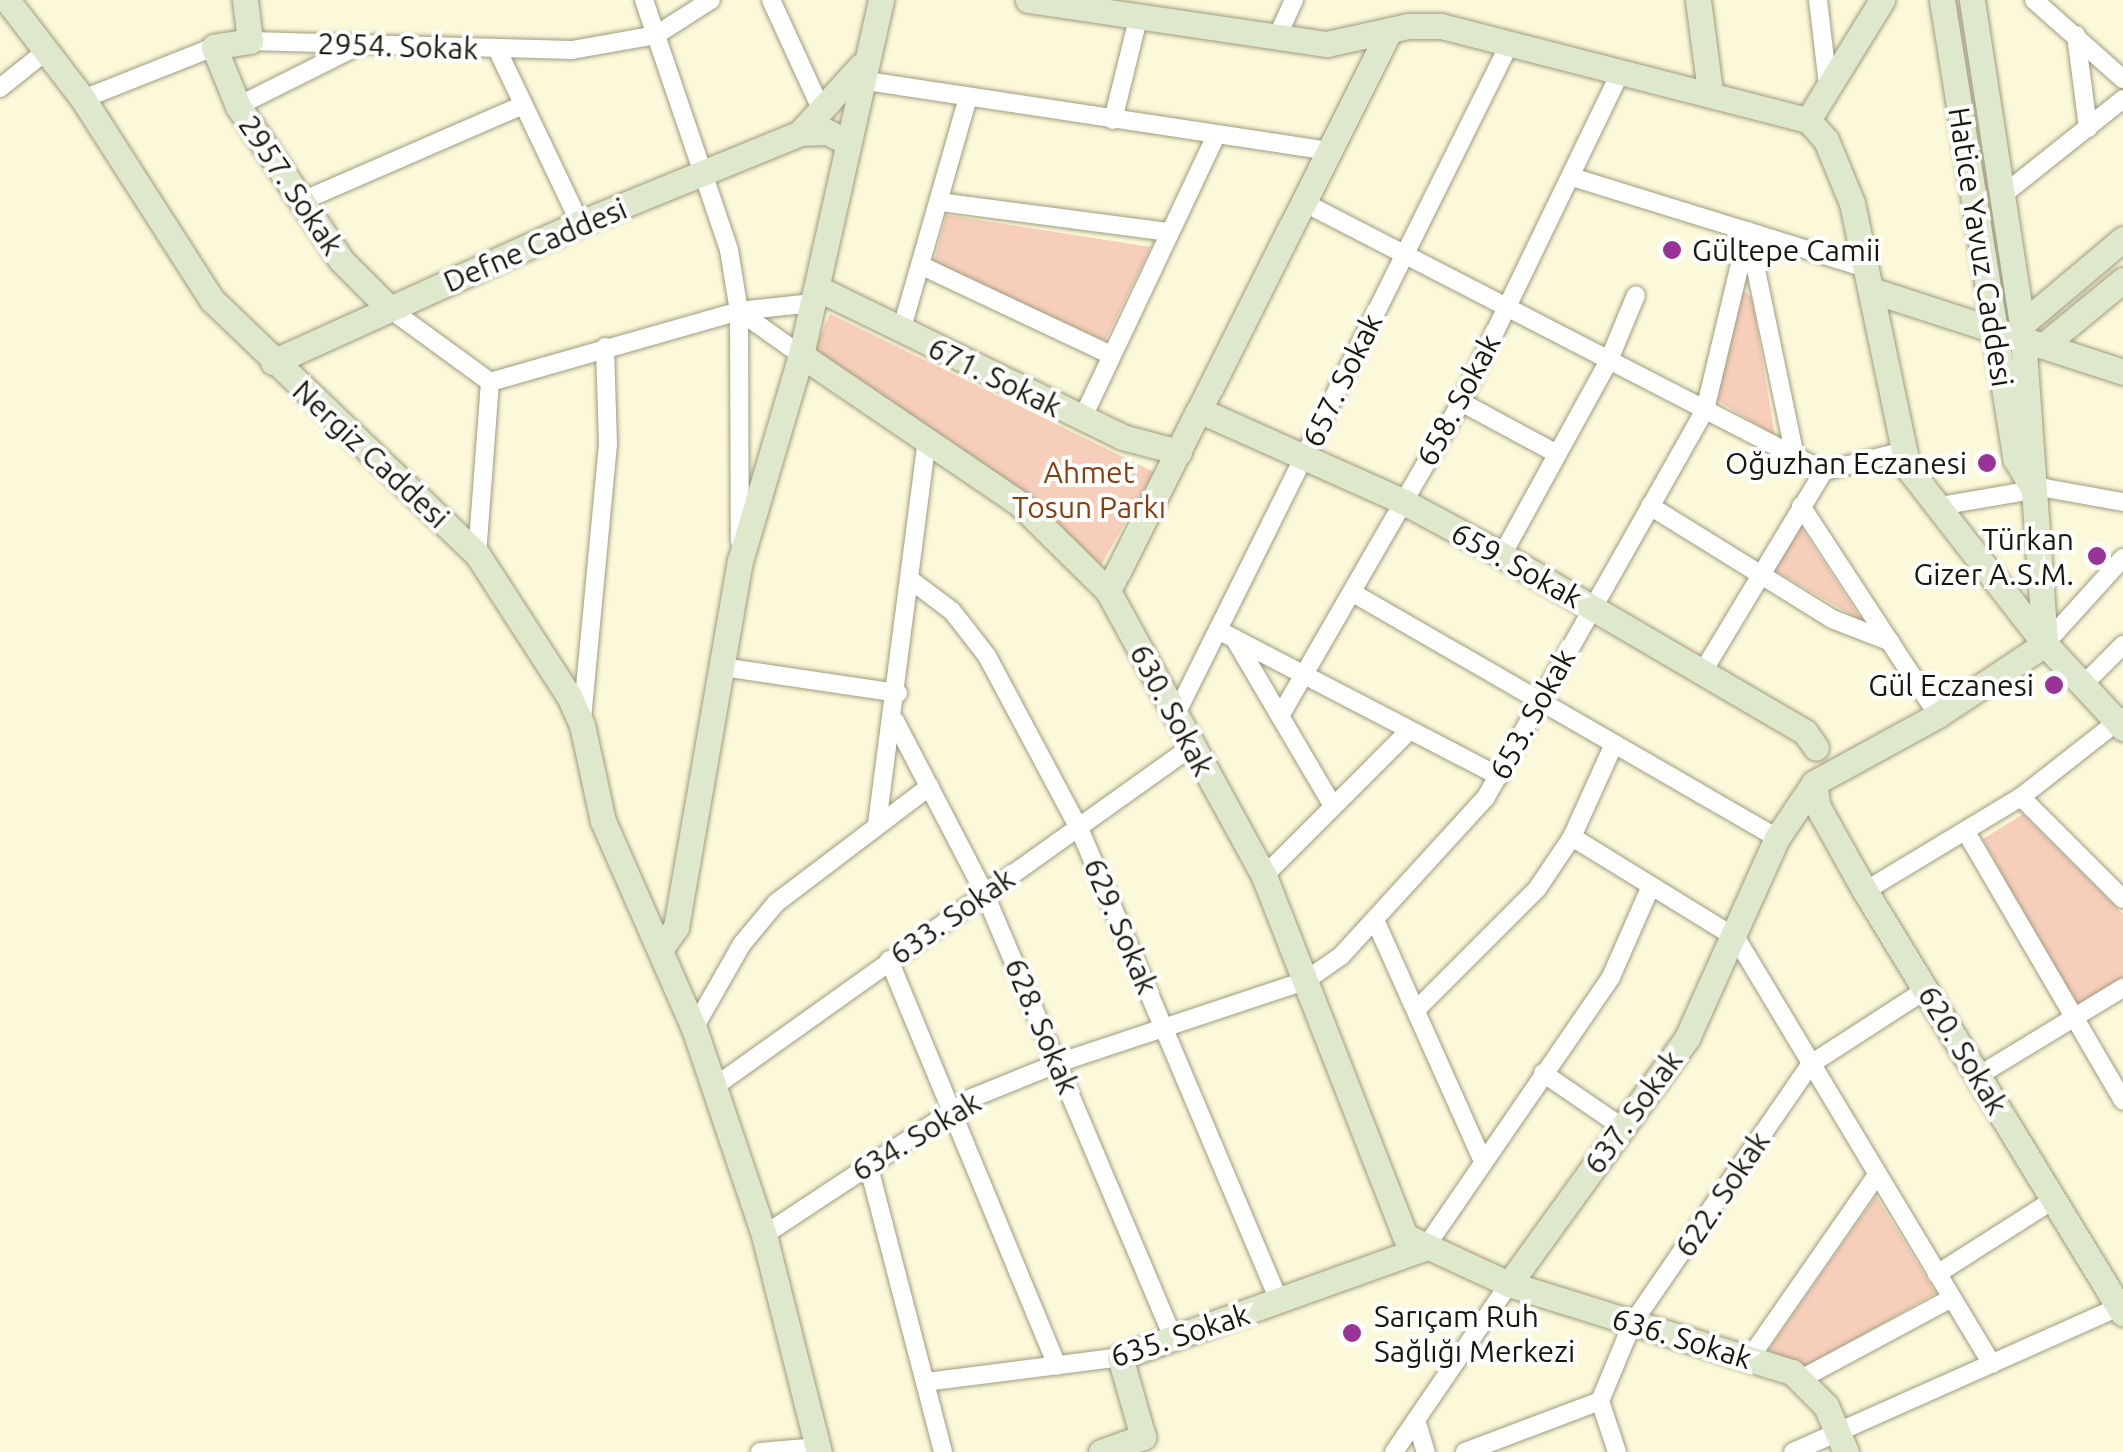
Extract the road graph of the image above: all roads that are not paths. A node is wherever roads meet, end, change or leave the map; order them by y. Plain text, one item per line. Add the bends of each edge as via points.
1 (7, 0) edge
2 (245, 0) edge
3 (644, 0) edge
4 (711, 0) edge
5 (771, 0) edge
6 (882, 0) edge
7 (1028, 0) edge
8 (1294, 0) edge
9 (1698, 0) edge
10 (1818, 0) edge
11 (1882, 0) edge
12 (1942, 0) edge
13 (1972, 0) edge
14 (2034, 0) edge
15 (1093, 4) edge
16 (1139, 15) junction
17 (1388, 34) junction
18 (656, 35) junction
19 (2076, 35) junction
20 (1277, 37) junction
21 (250, 41) junction
22 (1510, 43) junction
23 (360, 45) junction
24 (214, 47) junction
25 (497, 49) junction
26 (46, 51) junction
27 (862, 72) junction
28 (1619, 75) junction
29 (2123, 79) edge
30 (1828, 85) junction
31 (0, 88) edge
32 (1710, 91) junction
33 (83, 98) junction
34 (968, 98) junction
35 (2123, 99) edge
36 (524, 105) junction
37 (238, 106) junction
38 (822, 111) junction
39 (1113, 120) junction
40 (1808, 120) junction
41 (2088, 128) junction
42 (800, 133) junction
43 (1215, 137) junction
44 (847, 142) junction
45 (1330, 152) junction
46 (707, 174) junction
47 (1572, 176) junction
48 (2004, 194) junction
49 (300, 202) junction
50 (940, 202) junction
51 (1305, 203) junction
52 (580, 223) junction
53 (1748, 231) junction
54 (1168, 232) junction
55 (2123, 238) edge
56 (1404, 254) junction
57 (922, 266) junction
58 (1869, 279) junction
59 (2123, 280) edge
60 (1636, 295) dead end
61 (815, 296) junction
62 (1506, 307) junction
63 (390, 309) junction
64 (740, 311) junction
65 (1994, 330) junction
66 (902, 331) junction
67 (2029, 337) junction
68 (604, 347) junction
69 (800, 355) junction
70 (1111, 356) junction
71 (1609, 360) junction
72 (273, 362) junction
73 (2123, 372) edge
74 (490, 382) junction
75 (1461, 402) junction
76 (1705, 410) junction
77 (1201, 412) junction
78 (1082, 419) junction
79 (927, 441) junction
80 (1179, 452) junction
81 (1901, 452) junction
82 (1557, 454) junction
83 (1795, 456) junction
84 (1304, 457) junction
85 (1824, 471) junction
86 (2034, 490) junction
87 (1404, 502) junction
88 (2123, 502) edge
89 (1650, 506) junction
90 (1801, 506) junction
91 (1934, 507) junction
92 (478, 554) junction
93 (1502, 555) junction
94 (2123, 558) edge
95 (740, 561) junction
96 (1759, 573) junction
97 (912, 580) junction
98 (1108, 591) junction
99 (1353, 593) junction
100 (1592, 608) junction
101 (1226, 634) junction
102 (1891, 642) junction
103 (2045, 644) junction
104 (2123, 646) edge
105 (722, 667) junction
106 (1702, 674) junction
107 (1306, 676) junction
108 (2083, 685) junction
109 (898, 693) junction
110 (1542, 698) junction
111 (1938, 715) junction
112 (1174, 716) junction
113 (1280, 716) junction
114 (895, 721) junction
115 (2121, 722) edge
116 (582, 724) junction
117 (1409, 731) junction
118 (1614, 744) junction
119 (1190, 748) junction
120 (1816, 748) joint
121 (1499, 776) junction
122 (1814, 783) junction
123 (930, 786) junction
124 (2021, 796) junction
125 (1333, 806) junction
126 (877, 824) junction
127 (1078, 828) junction
128 (1966, 832) junction
129 (1572, 838) junction
130 (1776, 838) junction
131 (1264, 876) junction
132 (1651, 886) junction
133 (1865, 891) junction
134 (984, 892) junction
135 (2123, 900) edge
136 (1375, 920) junction
137 (1736, 938) junction
138 (661, 948) junction
139 (889, 960) junction
140 (1305, 981) junction
141 (2123, 988) edge
142 (1927, 989) junction
143 (1416, 1010) junction
144 (2074, 1020) junction
145 (1164, 1026) junction
146 (694, 1028) junction
147 (1058, 1063) junction
148 (1811, 1064) junction
149 (1543, 1073) junction
150 (1978, 1076) junction
151 (714, 1087) junction
152 (2123, 1100) edge
153 (952, 1109) junction
154 (1622, 1127) junction
155 (1482, 1159) junction
156 (868, 1164) junction
157 (1877, 1175) junction
158 (2053, 1200) junction
159 (764, 1235) junction
160 (1425, 1248) junction
161 (1938, 1274) junction
162 (1509, 1284) junction
163 (1952, 1298) junction
164 (1280, 1303) junction
165 (2122, 1308) edge
166 (1632, 1324) junction
167 (1174, 1340) junction
168 (1120, 1357) junction
169 (1749, 1359) junction
170 (1992, 1364) junction
171 (1057, 1366) junction
172 (1801, 1379) junction
173 (926, 1382) junction
174 (1600, 1402) junction
175 (1416, 1420) junction
176 (1843, 1443) edge
177 (1145, 1444) edge
178 (819, 1450) edge
179 (760, 1452) edge
180 (943, 1452) edge
181 (1101, 1452) edge
182 (1394, 1452) edge
183 (1426, 1452) edge
184 (1465, 1452) edge
185 (1617, 1452) edge
186 (1794, 1452) edge

1 - 26 street, Nergiz Caddesi
2 - 21 street
3 - 18 street
4 - 18 street, 2954. Sokak
5 - 38 street
6 - 27 street
7 - 15 street
8 - 20 street
9 - 32 street
10 - 30 street
11 - 30 street
12 - 65 street, Hatice Yavuz Caddesi
13 - 48 street
14 - 19 street
15 - 16 street
16 - 20 street
16 - 39 street
17 - 20 street via 1346,44
17 - 22 street via 1441,26
17 - 45 street
18 - 25 street, 2954. Sokak via 572,50
18 - 46 street
19 - 29 street
19 - 41 street
21 - 23 street, 2954. Sokak
21 - 24 street, 2954. Sokak
22 - 28 street
22 - 56 street, 657. Sokak
23 - 25 street, 2954. Sokak
23 - 37 street
24 - 33 street, 2954. Sokak
24 - 37 street, 2957. Sokak
25 - 36 street
26 - 31 street
26 - 33 street, Nergiz Caddesi
27 - 34 street
27 - 38 street
27 - 44 street
28 - 32 street
28 - 47 street, 658. Sokak
30 - 40 street
32 - 40 street
33 - 72 street, Nergiz Caddesi via 195,278
34 - 39 street
34 - 50 street
35 - 41 street
36 - 49 street
36 - 52 street
37 - 49 street, 2957. Sokak
38 - 42 street
39 - 43 street
40 - 58 street via 1837,163
41 - 48 street
42 - 44 street via 827,132
42 - 46 street, Defne Caddesi
43 - 45 street
43 - 54 street
44 - 61 street
45 - 51 street
46 - 52 street, Defne Caddesi
46 - 64 street
47 - 53 street
47 - 62 street, 658. Sokak
48 - 67 street
49 - 63 street, 2957. Sokak via 342,260
50 - 54 street
50 - 57 street
51 - 56 street
51 - 77 street
52 - 63 street, Defne Caddesi
53 - 58 street
53 - 76 street, 653. Sokak
53 - 83 street
54 - 70 street
55 - 67 street
56 - 62 street
56 - 84 street, 657. Sokak
57 - 66 street
57 - 70 street
58 - 65 street
58 - 81 street
59 - 67 street
60 - 71 street
61 - 64 street
61 - 66 street, 671. Sokak
61 - 69 street
62 - 71 street
62 - 75 street, 658. Sokak
63 - 72 street, Defne Caddesi
63 - 74 street
64 - 68 street
64 - 69 street, 630. Sokak
64 - 95 street
65 - 67 street
65 - 86 street, Hatice Yavuz Caddesi via 2015,458
66 - 78 street, 671. Sokak
67 - 73 street
67 - 86 street
68 - 74 street
68 - 116 street via 608,444
69 - 79 street, 630. Sokak
69 - 95 street
70 - 78 street
71 - 76 street
71 - 82 street
72 - 92 street, Nergiz Caddesi
74 - 92 street
75 - 82 street
75 - 87 street, 658. Sokak
76 - 83 street
76 - 89 street, 653. Sokak
77 - 80 street
77 - 84 street, 659. Sokak
78 - 80 street, 671. Sokak
79 - 97 street
79 - 98 street, 630. Sokak via 1019,503
80 - 98 street
81 - 85 street
81 - 91 street
82 - 93 street
83 - 85 street
84 - 87 street, 659. Sokak
84 - 101 street, 657. Sokak
85 - 90 street
86 - 88 street
86 - 91 street
86 - 103 street
87 - 93 street, 659. Sokak
87 - 99 street, 658. Sokak
89 - 96 street
89 - 100 street, 653. Sokak
90 - 96 street
90 - 102 street
91 - 103 street
92 - 116 street, Nergiz Caddesi via 539,644
93 - 100 street, 659. Sokak
94 - 103 street
95 - 105 street
96 - 102 street via 1832,619
96 - 106 street
97 - 109 street
97 - 127 street, 629. Sokak via 952,611 987,656
98 - 112 street, 630. Sokak
99 - 107 street, 658. Sokak
99 - 110 street
100 - 106 street, 659. Sokak
100 - 110 street, 653. Sokak
101 - 107 street
101 - 112 street, 657. Sokak
101 - 113 street
102 - 111 street
103 - 108 street
103 - 111 street
104 - 108 street
105 - 109 street
105 - 138 street via 676,927
106 - 120 street, 659. Sokak via 1804,732
107 - 113 street, 658. Sokak
107 - 117 street
108 - 115 street
109 - 114 street
110 - 118 street
110 - 121 street, 653. Sokak
111 - 122 street
112 - 119 street, 630. Sokak
113 - 125 street
114 - 123 street, 628. Sokak
114 - 126 street
115 - 124 street
116 - 138 street, Nergiz Caddesi via 603,822
117 - 121 street
117 - 125 street
118 - 129 street
118 - 130 street
119 - 127 street, 633. Sokak
119 - 131 street, 630. Sokak
120 - 122 street
121 - 136 street, 653. Sokak via 1467,822
122 - 130 street, 637. Sokak
122 - 133 street, 620. Sokak via 1818,808
123 - 126 street
123 - 134 street, 628. Sokak
124 - 128 street
124 - 135 street
125 - 131 street
126 - 146 street via 776,903 742,944
127 - 134 street, 633. Sokak
127 - 145 street, 629. Sokak
128 - 133 street
128 - 144 street
129 - 132 street
129 - 143 street via 1528,900
130 - 137 street, 637. Sokak
131 - 140 street, 630. Sokak
132 - 137 street
132 - 149 street via 1610,976
133 - 142 street, 620. Sokak
134 - 139 street, 633. Sokak
134 - 147 street, 628. Sokak
136 - 140 street, 653. Sokak
136 - 143 street
137 - 148 street
137 - 154 street, 637. Sokak via 1687,1038
138 - 146 street, Nergiz Caddesi
139 - 151 street, 633. Sokak
139 - 153 street
140 - 145 street, 634. Sokak
140 - 160 street, 630. Sokak via 1397,1226
141 - 144 street
142 - 148 street, 622. Sokak
142 - 150 street, 620. Sokak
143 - 155 street
144 - 150 street
144 - 152 street
145 - 147 street, 634. Sokak
145 - 164 street, 629. Sokak
146 - 151 street, Nergiz Caddesi
147 - 153 street, 634. Sokak
147 - 167 street, 628. Sokak
148 - 157 street
148 - 166 street, 622. Sokak
149 - 154 street
149 - 155 street
150 - 158 street, 620. Sokak
151 - 159 street, Nergiz Caddesi
153 - 156 street, 634. Sokak
153 - 171 street
154 - 162 street, 637. Sokak
155 - 160 street
156 - 159 street, 634. Sokak
156 - 173 street
157 - 161 street
157 - 169 street
158 - 161 street
158 - 165 street, 620. Sokak
159 - 178 street, Nergiz Caddesi
160 - 162 street, 636. Sokak
160 - 164 street, 635. Sokak
161 - 163 street
162 - 166 street, 636. Sokak
162 - 175 street, 637. Sokak
163 - 170 street
163 - 172 street
164 - 167 street, 635. Sokak
165 - 170 street
166 - 169 street, 636. Sokak
166 - 174 street, 622. Sokak
167 - 168 street, 635. Sokak
168 - 171 street, 635. Sokak
168 - 177 street
169 - 172 street, 636. Sokak
170 - 176 street
171 - 173 street, 635. Sokak
172 - 176 street
173 - 180 street
174 - 184 street
174 - 185 street
175 - 182 street, 637. Sokak
175 - 183 street
176 - 186 street
177 - 181 street
178 - 179 street

